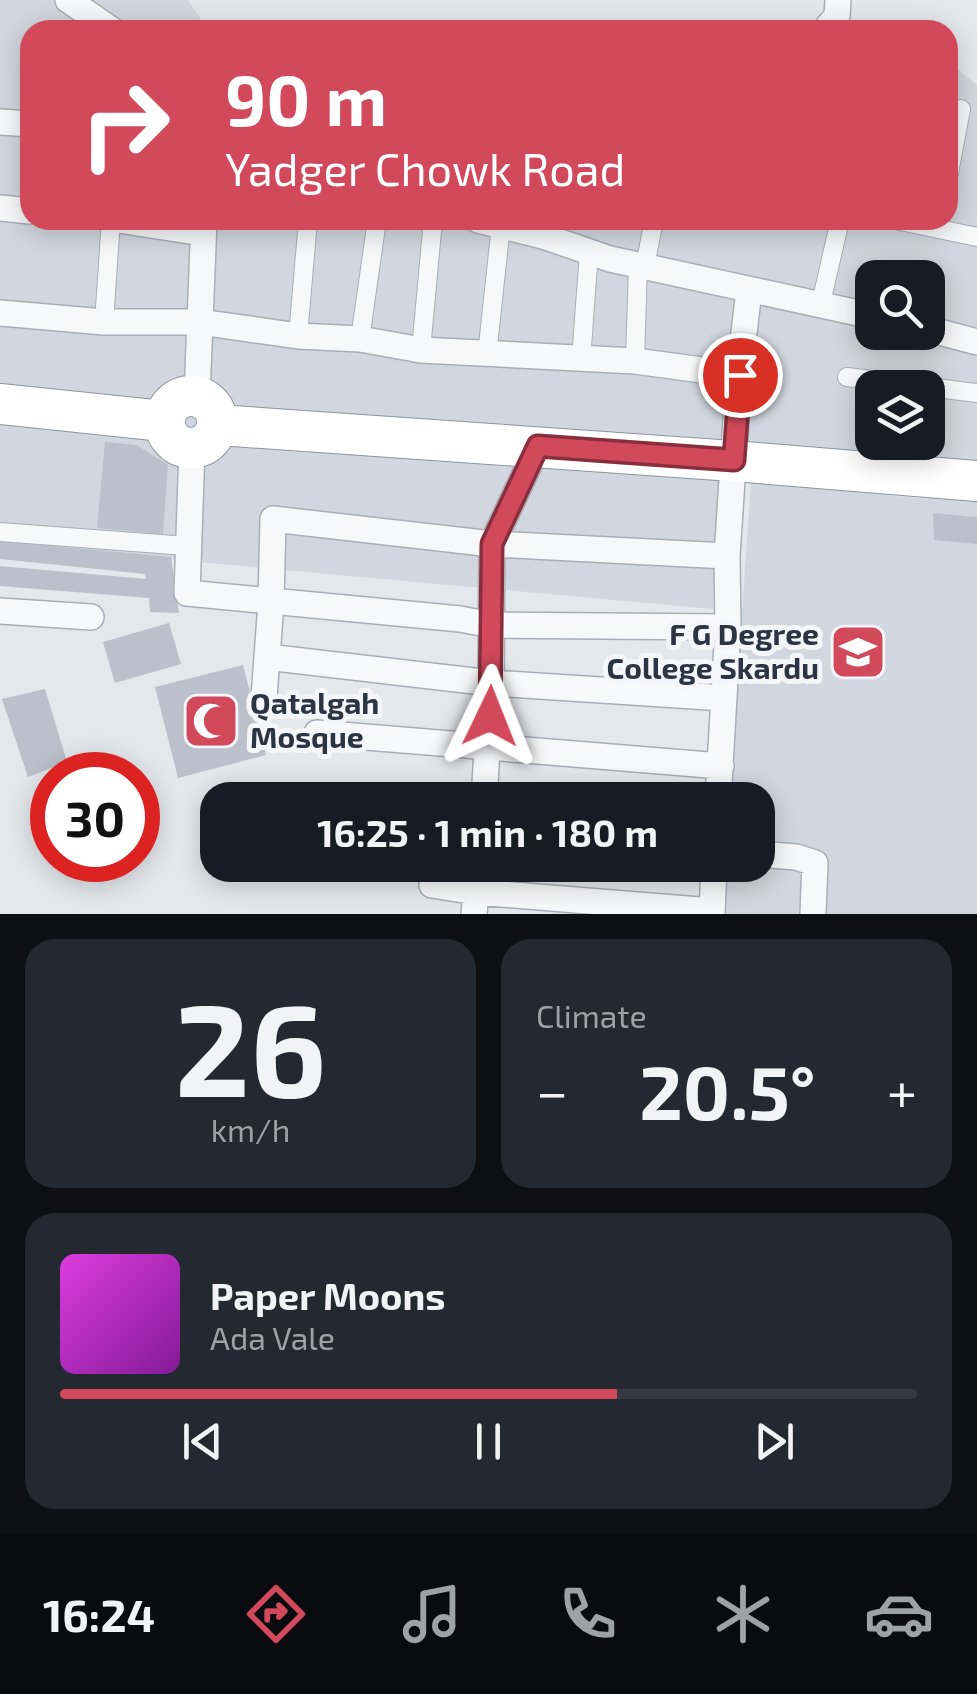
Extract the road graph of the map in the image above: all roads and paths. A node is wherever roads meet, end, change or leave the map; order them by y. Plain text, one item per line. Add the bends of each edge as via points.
1 (68, 0) edge
2 (97, 20) edge
3 (961, 109) dead end
4 (958, 125) edge
5 (109, 230) edge
6 (203, 230) edge
7 (307, 230) edge
8 (375, 230) edge
9 (432, 230) edge
10 (489, 230) edge
11 (516, 230) edge
12 (651, 230) edge
13 (838, 230) edge
14 (589, 252) junction
15 (641, 266) junction
16 (749, 290) junction
17 (821, 303) junction
18 (0, 312) edge
19 (855, 312) edge
20 (104, 322) junction
21 (200, 322) junction
22 (945, 334) edge
23 (298, 336) junction
24 (360, 339) junction
25 (977, 342) edge
26 (421, 350) junction
27 (487, 355) junction
28 (581, 360) junction
29 (635, 361) junction
30 (740, 375) junction
31 (847, 377) dead end
32 (977, 393) edge
33 (0, 404) edge
34 (202, 423) junction
35 (538, 446) junction
36 (734, 460) junction
37 (977, 481) edge
38 (0, 532) edge
39 (492, 544) junction
40 (187, 546) junction
41 (727, 556) junction
42 (272, 603) junction
43 (0, 611) edge
44 (91, 617) dead end
45 (492, 625) junction
46 (728, 627) junction
47 (267, 657) junction
48 (491, 683) junction
49 (264, 698) dead end
50 (724, 698) junction
51 (317, 733) dead end
52 (488, 750) junction
53 (721, 766) junction
54 (485, 782) edge
55 (720, 782) edge
56 (775, 856) edge
57 (713, 882) edge
58 (432, 885) dead end
59 (475, 903) edge
60 (712, 912) edge
61 (813, 914) edge

1 - 2 street
3 - 4 street
5 - 20 street
6 - 21 street
7 - 23 street
8 - 24 street
9 - 26 street
10 - 27 street
11 - 14 street
12 - 15 street
13 - 17 street
14 - 15 street
14 - 28 street
15 - 16 street
15 - 29 street
16 - 17 street
16 - 30 street
17 - 19 street
18 - 20 street
20 - 21 street
21 - 23 street
21 - 34 street
22 - 25 street
23 - 24 street
24 - 26 street
26 - 27 street
27 - 28 street
28 - 29 street
29 - 30 street
30 - 36 street
31 - 32 street
33 - 34 highway via 163,421 178,445
34 - 35 highway
34 - 40 street
35 - 36 highway
35 - 39 street
36 - 37 highway
36 - 41 street
38 - 40 street
39 - 41 street
39 - 42 street via 272,520
39 - 45 street
40 - 42 street via 187,593
41 - 46 street
42 - 45 street
42 - 47 street
43 - 44 street
45 - 46 street
45 - 48 street
46 - 50 street
47 - 48 street
47 - 49 street
48 - 50 street
48 - 52 street
50 - 53 street
51 - 52 street
52 - 53 street
52 - 54 street
53 - 55 street
56 - 61 street via 815,863
57 - 60 street
58 - 59 street
59 - 60 street

